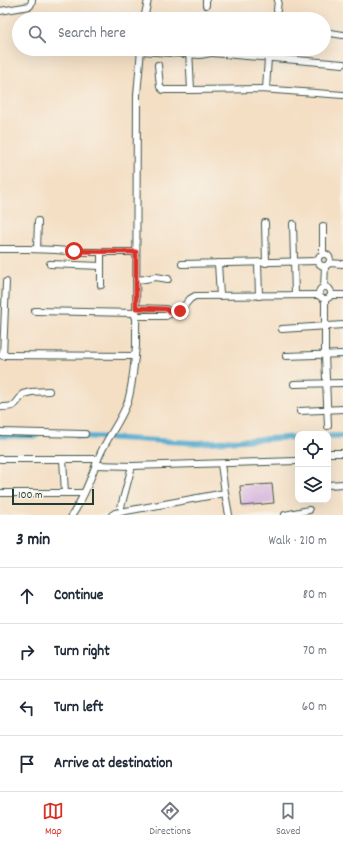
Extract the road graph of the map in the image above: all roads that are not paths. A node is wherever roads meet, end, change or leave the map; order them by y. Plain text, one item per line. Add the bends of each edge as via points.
1 (32, 0) edge
2 (148, 0) edge
3 (278, 0) edge
4 (277, 10) dead end
5 (0, 11) edge
6 (145, 12) edge
7 (331, 33) edge
8 (343, 35) edge
9 (140, 56) edge
10 (193, 56) edge
11 (249, 56) edge
12 (268, 58) junction
13 (343, 64) edge
14 (158, 65) dead end
15 (266, 89) junction
16 (343, 89) edge
17 (191, 90) junction
18 (343, 95) edge
19 (38, 221) dead end
20 (265, 223) dead end
21 (293, 224) dead end
22 (323, 226) dead end
23 (0, 249) edge
24 (37, 249) junction
25 (101, 252) junction
26 (136, 252) junction
27 (323, 254) junction
28 (318, 261) junction
29 (294, 262) junction
30 (218, 263) junction
31 (258, 263) junction
32 (266, 263) junction
33 (50, 264) dead end
34 (182, 264) dead end
35 (327, 264) junction
36 (343, 264) edge
37 (101, 266) junction
38 (168, 279) dead end
39 (136, 280) junction
40 (6, 282) dead end
41 (101, 285) dead end
42 (324, 287) junction
43 (296, 295) junction
44 (343, 295) edge
45 (220, 296) junction
46 (259, 296) junction
47 (325, 296) junction
48 (35, 312) dead end
49 (136, 312) junction
50 (343, 325) edge
51 (326, 326) junction
52 (282, 329) dead end
53 (325, 354) junction
54 (343, 354) edge
55 (2, 355) edge
56 (135, 356) junction
57 (286, 356) dead end
58 (326, 383) junction
59 (343, 383) edge
60 (294, 384) dead end
61 (49, 391) dead end
62 (0, 407) edge
63 (343, 409) edge
64 (327, 410) junction
65 (300, 411) dead end
66 (328, 426) dead end
67 (0, 432) edge
68 (85, 434) dead end
69 (343, 452) edge
70 (331, 453) edge
71 (0, 459) edge
72 (63, 459) junction
73 (295, 461) edge
74 (97, 462) junction
75 (221, 464) junction
76 (132, 466) junction
77 (331, 484) edge
78 (343, 484) edge
79 (225, 492) junction
80 (0, 493) edge
81 (65, 493) junction
82 (84, 493) junction
83 (120, 507) dead end
84 (309, 510) dead end
85 (295, 514) edge
86 (72, 515) edge
87 (112, 515) edge
88 (229, 515) edge
89 (285, 515) edge

1 - 5 street via 30,6
2 - 6 street
3 - 4 street
7 - 8 street
9 - 26 street via 137,95
10 - 17 street
11 - 12 street
12 - 13 street
12 - 15 street
14 - 17 street via 161,89
15 - 17 street
15 - 18 street
16 - 18 street
19 - 24 street
20 - 32 street
21 - 29 street
22 - 27 street
23 - 24 street
24 - 25 street
25 - 26 street
25 - 37 street
26 - 39 street
27 - 28 street via 318,257
27 - 35 street via 329,257
28 - 29 street
28 - 35 street via 320,264
29 - 32 street
29 - 43 street
30 - 31 street
30 - 34 street
30 - 45 street
31 - 32 street
31 - 46 street
33 - 37 street
35 - 36 street
35 - 42 street
37 - 41 street
38 - 39 street via 156,277
39 - 49 street
40 - 55 street
42 - 47 street via 319,291
42 - 47 street via 330,290
43 - 46 street
43 - 47 street
44 - 47 street
45 - 46 street
45 - 49 street via 192,297 180,311 166,316
47 - 51 street
48 - 49 street
49 - 56 street
50 - 51 street
51 - 52 street
51 - 53 street
53 - 54 street
53 - 57 street
53 - 58 street
55 - 56 street
56 - 74 street via 128,401
58 - 59 street
58 - 60 street
58 - 64 street
61 - 62 street via 23,394 16,405
63 - 64 street
64 - 65 street
64 - 66 street
67 - 68 street
69 - 70 street
71 - 72 street
72 - 74 street
72 - 81 street
73 - 75 street
74 - 76 street
74 - 82 street
75 - 76 street
75 - 79 street
76 - 83 street
77 - 78 street
79 - 87 street
79 - 88 street
80 - 81 street
81 - 82 street
82 - 86 street
84 - 85 street
85 - 89 street

